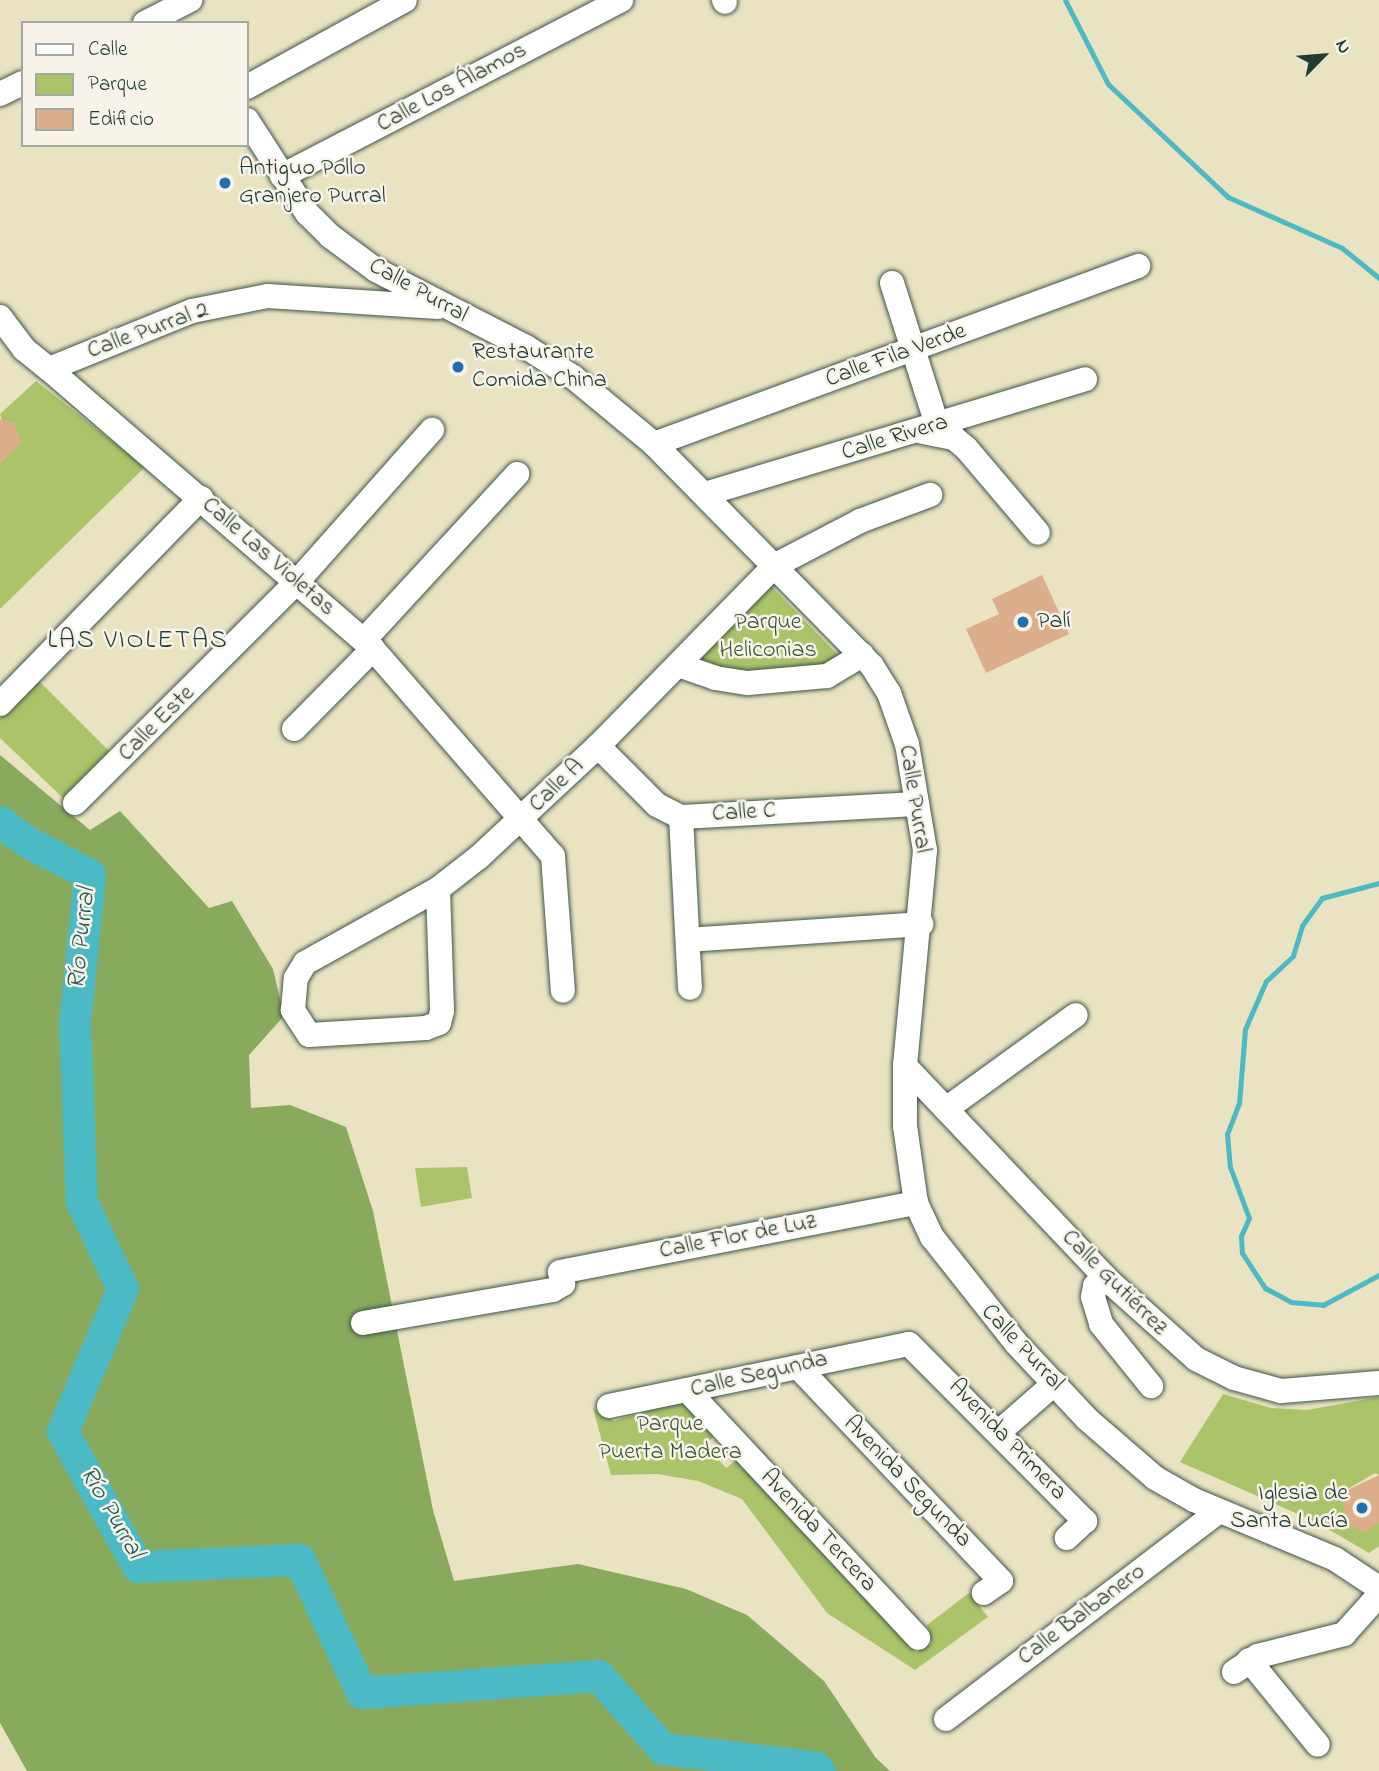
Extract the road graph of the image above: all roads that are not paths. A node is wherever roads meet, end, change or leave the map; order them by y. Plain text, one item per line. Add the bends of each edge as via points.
1 (405, 0) edge
2 (621, 0) edge
3 (179, 8) edge
4 (150, 21) edge
5 (21, 84) edge
6 (248, 86) edge
7 (0, 94) edge
8 (248, 122) edge
9 (282, 176) junction
10 (1138, 266) dead end
11 (891, 283) dead end
12 (446, 308) junction
13 (0, 317) edge
14 (913, 350) junction
15 (49, 369) junction
16 (1085, 379) dead end
17 (926, 422) junction
18 (432, 430) dead end
19 (654, 444) junction
20 (517, 474) dead end
21 (705, 494) junction
22 (929, 495) dead end
23 (201, 498) junction
24 (1038, 533) dead end
25 (774, 566) junction
26 (296, 583) junction
27 (369, 644) junction
28 (862, 655) junction
29 (678, 665) junction
30 (0, 704) edge
31 (294, 729) dead end
32 (598, 746) junction
33 (75, 803) dead end
34 (917, 804) junction
35 (681, 817) junction
36 (522, 820) junction
37 (438, 889) junction
38 (921, 924) junction
39 (688, 940) junction
40 (690, 988) dead end
41 (563, 991) dead end
42 (1076, 1015) dead end
43 (905, 1066) junction
44 (946, 1109) junction
45 (916, 1203) junction
46 (1104, 1276) junction
47 (363, 1322) dead end
48 (909, 1344) joint
49 (798, 1367) junction
50 (1055, 1383) junction
51 (1379, 1384) edge
52 (1151, 1386) dead end
53 (689, 1392) junction
54 (609, 1406) dead end
55 (999, 1432) junction
56 (1219, 1511) junction
57 (1067, 1538) dead end
58 (1379, 1588) edge
59 (984, 1593) dead end
60 (1379, 1595) edge
61 (918, 1638) dead end
62 (946, 1719) dead end
63 (1318, 1745) dead end

1 - 6 street
2 - 9 street, Calle Los Álamos
3 - 4 street
5 - 7 street
8 - 9 street, Calle Purral
9 - 12 street, Calle Purral via 307,214 330,236 376,270
10 - 14 street, Calle Fila Verde
11 - 14 street
12 - 15 street, Calle Purral 2 via 268,296 192,311
12 - 19 street, Calle Purral via 526,347 573,377
13 - 15 street via 24,349
14 - 17 street
14 - 19 street, Calle Fila Verde
15 - 23 street, Calle Las Violetas
16 - 17 street, Calle Rivera
17 - 21 street, Calle Rivera
17 - 24 street via 966,448
18 - 26 street, Calle Este
19 - 21 street, Calle Purral
20 - 27 street
21 - 25 street, Calle Purral
22 - 25 street, Calle A via 860,521
23 - 26 street, Calle Las Violetas
23 - 30 street
25 - 28 street, Calle Purral
25 - 29 street, Calle A
26 - 27 street, Calle Las Violetas
26 - 33 street, Calle Este
27 - 31 street
27 - 36 street, Calle Las Violetas
28 - 29 street via 827,676 748,683
28 - 34 street, Calle Purral via 889,693 907,744
29 - 32 street, Calle A
32 - 35 street, Calle C via 657,804
32 - 36 street, Calle A
34 - 35 street, Calle C
34 - 38 street, Calle Purral via 925,850
35 - 39 street
36 - 37 street, Calle A
36 - 41 street, Calle Las Violetas via 553,856
37 - 37 street, Calle A via 305,963 296,978 293,1010 309,1035 426,1028 439,1023
38 - 39 street
38 - 43 street, Calle Purral
39 - 40 street
42 - 44 street
43 - 44 street, Calle Gutiérrez
43 - 45 street, Calle Purral via 905,1126
44 - 46 street, Calle Gutiérrez
45 - 47 street, Calle Flor de Luz via 560,1272 562,1284 554,1290
45 - 50 street, Calle Purral via 932,1237 963,1282
46 - 51 street, Calle Gutiérrez via 1196,1359 1234,1378 1281,1391
46 - 52 street via 1093,1297 1101,1324
48 - 49 street, Calle Segunda
48 - 55 street, Avenida Primera
49 - 53 street, Calle Segunda
49 - 59 street, Avenida Segunda via 1002,1581
50 - 55 street
50 - 56 street, Calle Purral via 1155,1478
53 - 54 street, Calle Segunda
53 - 61 street, Avenida Tercera
55 - 57 street, Avenida Primera via 1085,1521
56 - 58 street, Calle Purral via 1335,1559
56 - 62 street, Calle Balbanero
60 - 63 street via 1343,1634 1241,1666

